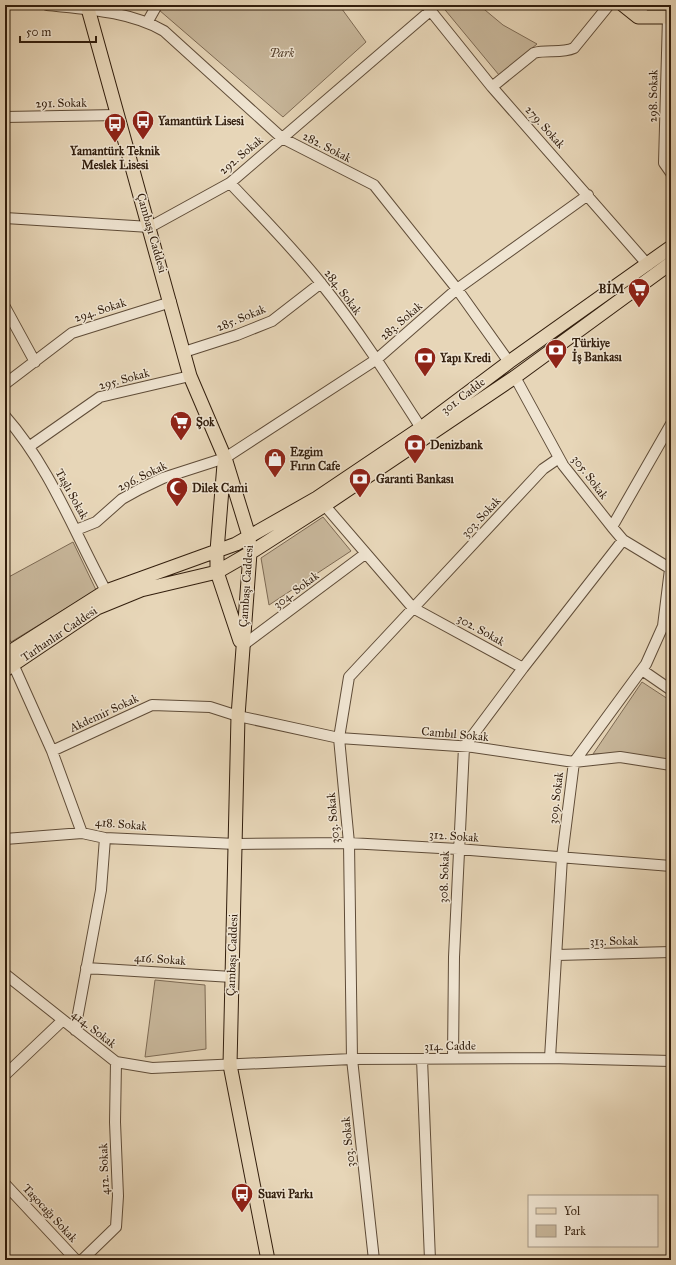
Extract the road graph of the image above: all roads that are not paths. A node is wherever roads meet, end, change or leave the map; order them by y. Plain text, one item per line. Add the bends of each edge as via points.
1 (47, 5) edge
2 (157, 5) edge
3 (609, 5) edge
4 (623, 5) edge
5 (88, 7) edge
6 (428, 8) edge
7 (641, 11) edge
8 (670, 17) edge
9 (148, 22) junction
10 (668, 78) edge
11 (492, 87) junction
12 (118, 114) junction
13 (5, 117) edge
14 (282, 138) junction
15 (671, 173) edge
16 (230, 183) junction
17 (588, 195) junction
18 (5, 218) edge
19 (150, 227) junction
20 (671, 247) edge
21 (671, 262) edge
22 (648, 265) junction
23 (321, 283) junction
24 (457, 289) junction
25 (171, 302) junction
26 (5, 307) edge
27 (184, 352) junction
28 (377, 359) junction
29 (35, 362) junction
30 (509, 362) junction
31 (190, 376) junction
32 (515, 377) junction
33 (5, 384) edge
34 (5, 416) edge
35 (671, 424) edge
36 (421, 428) junction
37 (30, 446) junction
38 (225, 458) junction
39 (559, 458) junction
40 (321, 501) junction
41 (612, 527) junction
42 (76, 530) junction
43 (249, 536) junction
44 (623, 540) junction
45 (217, 551) junction
46 (250, 553) junction
47 (365, 554) junction
48 (670, 569) edge
49 (217, 572) junction
50 (106, 591) junction
51 (413, 608) junction
52 (242, 646) junction
53 (7, 658) edge
54 (523, 668) junction
55 (642, 670) junction
56 (671, 690) edge
57 (238, 716) junction
58 (339, 738) junction
59 (464, 747) junction
60 (52, 751) junction
61 (574, 762) junction
62 (671, 766) edge
63 (82, 833) junction
64 (105, 838) junction
65 (5, 839) edge
66 (349, 843) junction
67 (236, 844) junction
68 (458, 849) junction
69 (562, 857) junction
70 (671, 866) edge
71 (671, 952) edge
72 (557, 955) junction
73 (86, 968) junction
74 (5, 974) edge
75 (232, 977) junction
76 (63, 1020) junction
77 (75, 1030) junction
78 (454, 1058) junction
79 (550, 1058) junction
80 (352, 1059) junction
81 (422, 1059) junction
82 (671, 1061) edge
83 (116, 1062) junction
84 (230, 1065) junction
85 (5, 1075) edge
86 (6, 1188) edge
87 (76, 1260) edge
88 (82, 1260) edge
89 (268, 1260) edge
90 (374, 1260) edge
91 (430, 1260) edge

1 - 5 street, 282. Sokak
2 - 9 street
3 - 11 street via 574,48 567,51 534,53
4 - 7 main road
5 - 9 street, 282. Sokak
5 - 12 main road, Çambaşı Caddesi
6 - 11 street, 279. Sokak
6 - 14 street, 292. Sokak
7 - 8 main road
8 - 10 street, 298. Sokak
9 - 14 street, 282. Sokak via 164,31
10 - 15 street, 298. Sokak via 664,162
11 - 17 street, 279. Sokak
12 - 13 street, 291. Sokak
12 - 19 main road, Çambaşı Caddesi
14 - 16 street, 292. Sokak
14 - 24 street, 282. Sokak via 374,185
16 - 19 street, 292. Sokak
16 - 23 street, 284. Sokak
17 - 22 street, 279. Sokak
17 - 24 street, 283. Sokak
18 - 19 street
19 - 25 main road, Çambaşı Caddesi
20 - 22 main road, 301. Cadde
21 - 32 main road, 301. Cadde
22 - 30 main road, 301. Cadde
23 - 27 street, 285. Sokak via 272,320 237,335
23 - 28 street, 284. Sokak
24 - 28 street, 283. Sokak
24 - 30 street, 282. Sokak
25 - 27 main road, Çambaşı Caddesi
25 - 29 street, 294. Sokak via 72,333
26 - 29 street
27 - 31 main road, Çambaşı Caddesi
28 - 36 street, 284. Sokak
28 - 38 street, 283. Sokak
29 - 33 street, 294. Sokak
30 - 36 main road, 301. Cadde
31 - 37 street, 295. Sokak via 100,397
31 - 38 main road, Çambaşı Caddesi
32 - 39 street, 305. Sokak
32 - 40 main road, 301. Cadde
34 - 37 street, Taşlı Sokak
35 - 41 street
36 - 40 main road, 301. Cadde
37 - 42 street, Taşlı Sokak
38 - 42 street, 296. Sokak via 163,478 140,489 122,499 96,522
38 - 43 main road, Çambaşı Caddesi
38 - 45 main road, Çambaşı Caddesi
39 - 41 street, 305. Sokak
39 - 51 street, 303. Sokak via 543,469
40 - 43 main road, 301. Cadde
40 - 46 main road, 301. Cadde
40 - 47 street, 302. Sokak
41 - 44 street, 305. Sokak
42 - 50 street, Taşlı Sokak
43 - 45 main road, Tarhanlar Caddesi
43 - 46 main road, Çambaşı Caddesi
44 - 48 street, 305. Sokak
44 - 54 street
45 - 49 main road, Çambaşı Caddesi
45 - 50 main road, Tarhanlar Caddesi
46 - 49 main road, Tarhanlar Caddesi
46 - 52 main road, Çambaşı Caddesi
47 - 51 street, 302. Sokak
47 - 52 street, 304. Sokak
48 - 55 street, 309. Sokak via 663,626
49 - 52 main road, Çambaşı Caddesi
49 - 53 main road, Tarhanlar Caddesi via 141,590 97,608
50 - 53 main road, Tarhanlar Caddesi
51 - 54 street, 302. Sokak
51 - 58 street, 303. Sokak via 349,677
52 - 57 main road, Çambaşı Caddesi
53 - 60 street
54 - 59 street
55 - 56 street
55 - 61 street, 309. Sokak
57 - 58 street, Cambıl Sokak
57 - 60 street, Akdemir Sokak via 210,707 152,705
57 - 67 main road, Çambaşı Caddesi
58 - 59 street, Cambıl Sokak
58 - 66 street, 303. Sokak
59 - 61 street, Cambıl Sokak
59 - 68 street, 308. Sokak
60 - 63 street
61 - 62 street, Cambıl Sokak via 620,757
61 - 69 street, 309. Sokak
63 - 64 street, 418. Sokak
63 - 65 street, 418. Sokak
64 - 67 street, 418. Sokak
64 - 73 street via 101,890
66 - 67 street, 312. Sokak
66 - 68 street, 312. Sokak
66 - 80 street, 303. Sokak
67 - 75 main road, Çambaşı Caddesi
68 - 69 street, 312. Sokak
68 - 78 street, 308. Sokak
69 - 70 street, 312. Sokak
69 - 72 street, 309. Sokak
71 - 72 street, 313. Sokak
72 - 79 street, 309. Sokak
73 - 75 street, 416. Sokak
73 - 77 street
74 - 76 street, 414. Sokak
75 - 84 main road, Çambaşı Caddesi
76 - 77 street, 414. Sokak
76 - 85 street
77 - 83 street, 414. Sokak
78 - 79 street, 314. Cadde
78 - 81 street, 314. Cadde
79 - 82 street, 314. Cadde
80 - 81 street, 314. Cadde
80 - 84 street, 314. Cadde
80 - 90 street, 303. Sokak
81 - 91 street
83 - 84 street, 414. Sokak via 152,1068
83 - 88 street, 412. Sokak via 116,1227
84 - 89 main road, Çambaşı Caddesi
86 - 87 street, Taşocağı Sokak

